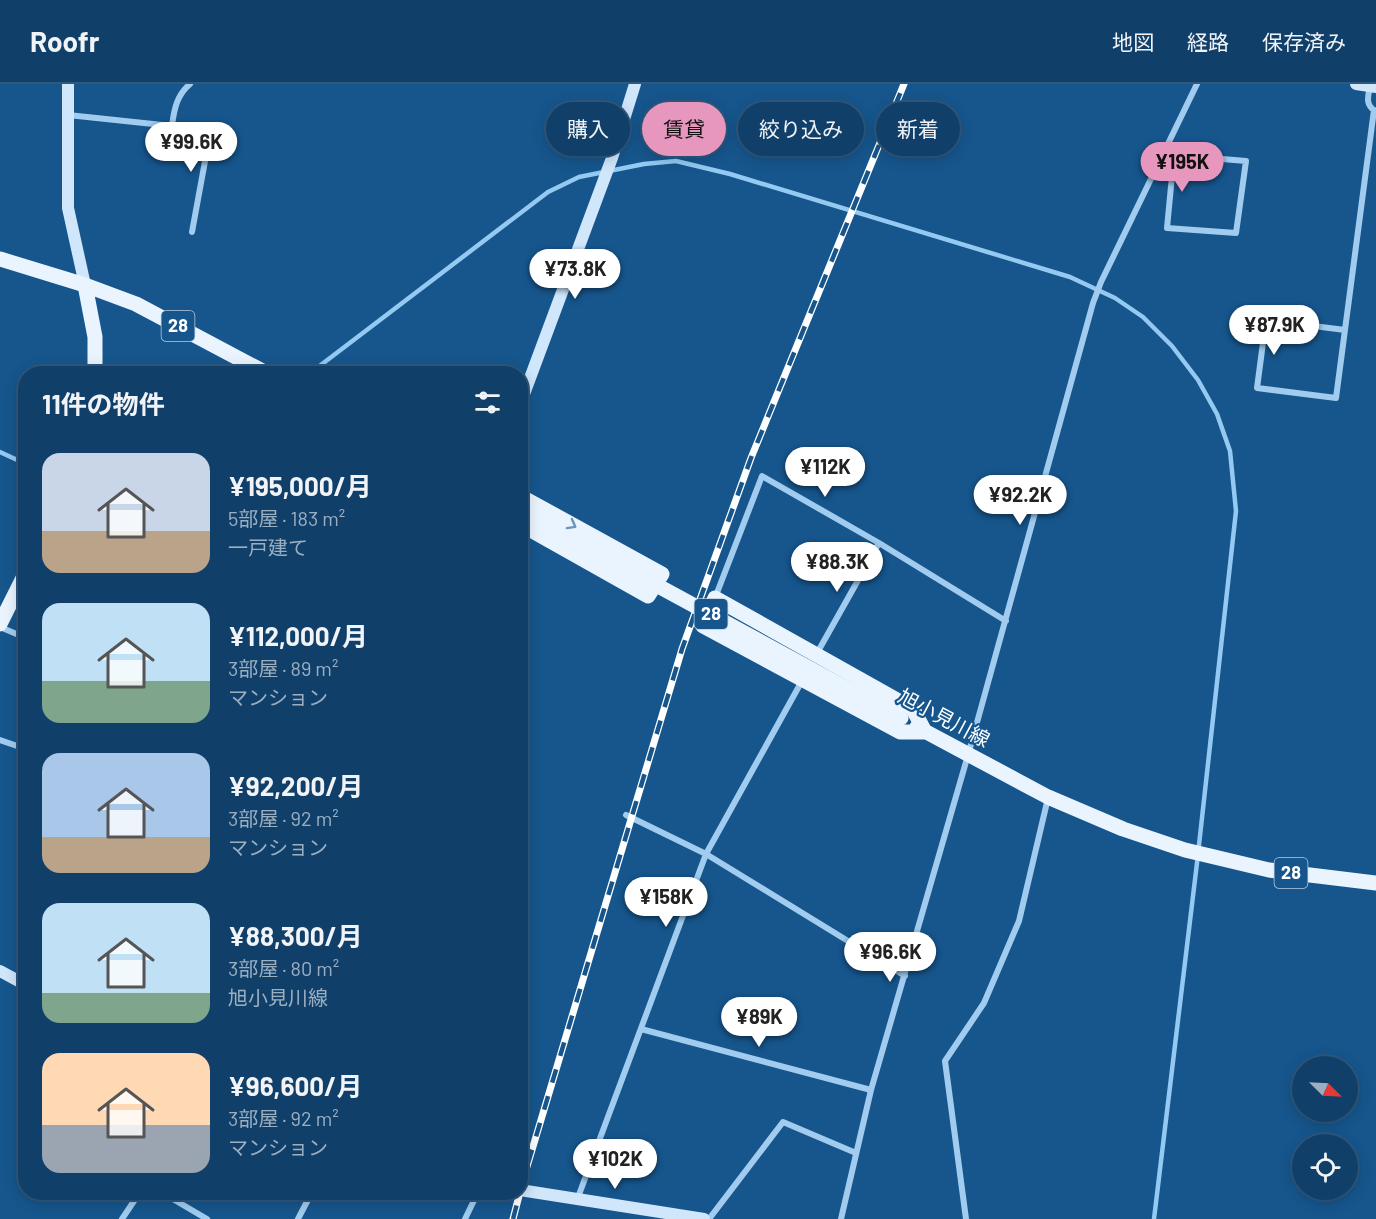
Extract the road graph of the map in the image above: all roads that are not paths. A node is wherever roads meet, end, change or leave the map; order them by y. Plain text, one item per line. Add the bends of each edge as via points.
1 (68, 84) edge
2 (190, 84) edge
3 (635, 84) edge
4 (1197, 84) edge
5 (1356, 84) edge
6 (1373, 86) edge
7 (1375, 110) edge
8 (67, 115) junction
9 (172, 126) junction
10 (1163, 154) junction
11 (1174, 155) junction
12 (192, 232) dead end
13 (0, 259) edge
14 (85, 285) junction
15 (1345, 330) junction
16 (95, 366) edge
17 (253, 366) edge
18 (528, 383) edge
19 (528, 500) edge
20 (528, 515) edge
21 (528, 528) edge
22 (879, 543) junction
23 (18, 588) edge
24 (715, 598) junction
25 (1006, 621) junction
26 (0, 625) edge
27 (18, 634) edge
28 (816, 655) junction
29 (803, 679) junction
30 (925, 732) junction
31 (0, 740) edge
32 (18, 746) edge
33 (968, 755) junction
34 (1048, 797) junction
35 (626, 815) dead end
36 (706, 855) junction
37 (1376, 883) edge
38 (0, 971) edge
39 (905, 976) junction
40 (18, 981) edge
41 (641, 1029) junction
42 (871, 1090) junction
43 (856, 1153) junction
44 (528, 1191) edge
45 (135, 1200) edge
46 (175, 1200) edge
47 (308, 1200) edge
48 (474, 1200) edge
49 (578, 1200) junction
50 (662, 1216) edge
51 (123, 1219) edge
52 (207, 1219) edge
53 (298, 1219) edge
54 (465, 1219) edge
55 (704, 1219) edge
56 (709, 1219) edge
57 (841, 1219) edge
58 (966, 1219) edge

1 - 8 street
2 - 9 street via 174,107
3 - 18 street via 612,158
4 - 10 street
5 - 6 street
6 - 7 street via 1367,100
7 - 15 street
8 - 9 street
8 - 14 street via 68,208
9 - 12 street via 210,134
10 - 11 street
10 - 25 street via 1093,303
11 - 11 street via 1246,161 1236,233 1167,228
13 - 14 main road
14 - 16 main road via 95,337
14 - 17 main road, 28 via 136,304
15 - 15 street via 1336,398 1257,388 1266,320
19 -> 21 main road via 662,574 648,596
20 - 30 main road, 旭小見川線 / 28, bridge
22 - 24 street via 762,476
22 - 25 street
22 - 28 street
23 - 26 main road
24 - 28 main road
24 - 29 main road via 703,626
25 - 33 street
26 - 27 street
28 - 30 main road via 913,709
29 - 30 main road via 900,732
29 - 36 street
30 - 33 main road, 旭小見川線 / 28
31 - 32 street
33 - 34 main road, 旭小見川線 / 28
33 - 39 street
34 - 37 main road, 旭小見川線 / 28 via 1123,829 1189,851 1269,870
34 - 58 street via 1019,921 984,1003 945,1061
35 - 36 street
36 - 39 street
36 - 41 street
38 - 40 street
39 - 42 street
41 - 42 street
41 - 49 street
42 - 43 street
43 - 56 street via 783,1122
43 - 57 street
44 - 49 street
45 - 51 street
46 - 52 street
47 - 53 street
48 - 54 street
49 - 50 street
50 - 55 street

